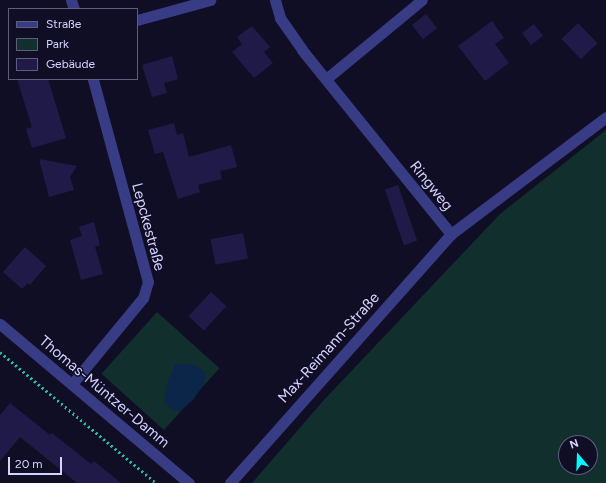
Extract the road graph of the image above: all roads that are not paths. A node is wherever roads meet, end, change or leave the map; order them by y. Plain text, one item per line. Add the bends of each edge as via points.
1 (210, 0) edge
2 (275, 0) edge
3 (422, 0) edge
4 (138, 20) edge
5 (326, 79) junction
6 (93, 80) edge
7 (606, 117) edge
8 (451, 234) junction
9 (0, 324) edge
10 (72, 384) junction
11 (189, 483) edge
12 (230, 483) edge

1 - 4 street
2 - 5 street, Ringweg via 280,18
3 - 5 street
5 - 8 street, Ringweg
6 - 10 street, Lepckestraße via 148,282 144,298
7 - 8 street, Ringweg
8 - 12 street, Max-Reimann-Straße
9 - 10 street, Thomas-Müntzer-Damm
10 - 11 street, Thomas-Müntzer-Damm

